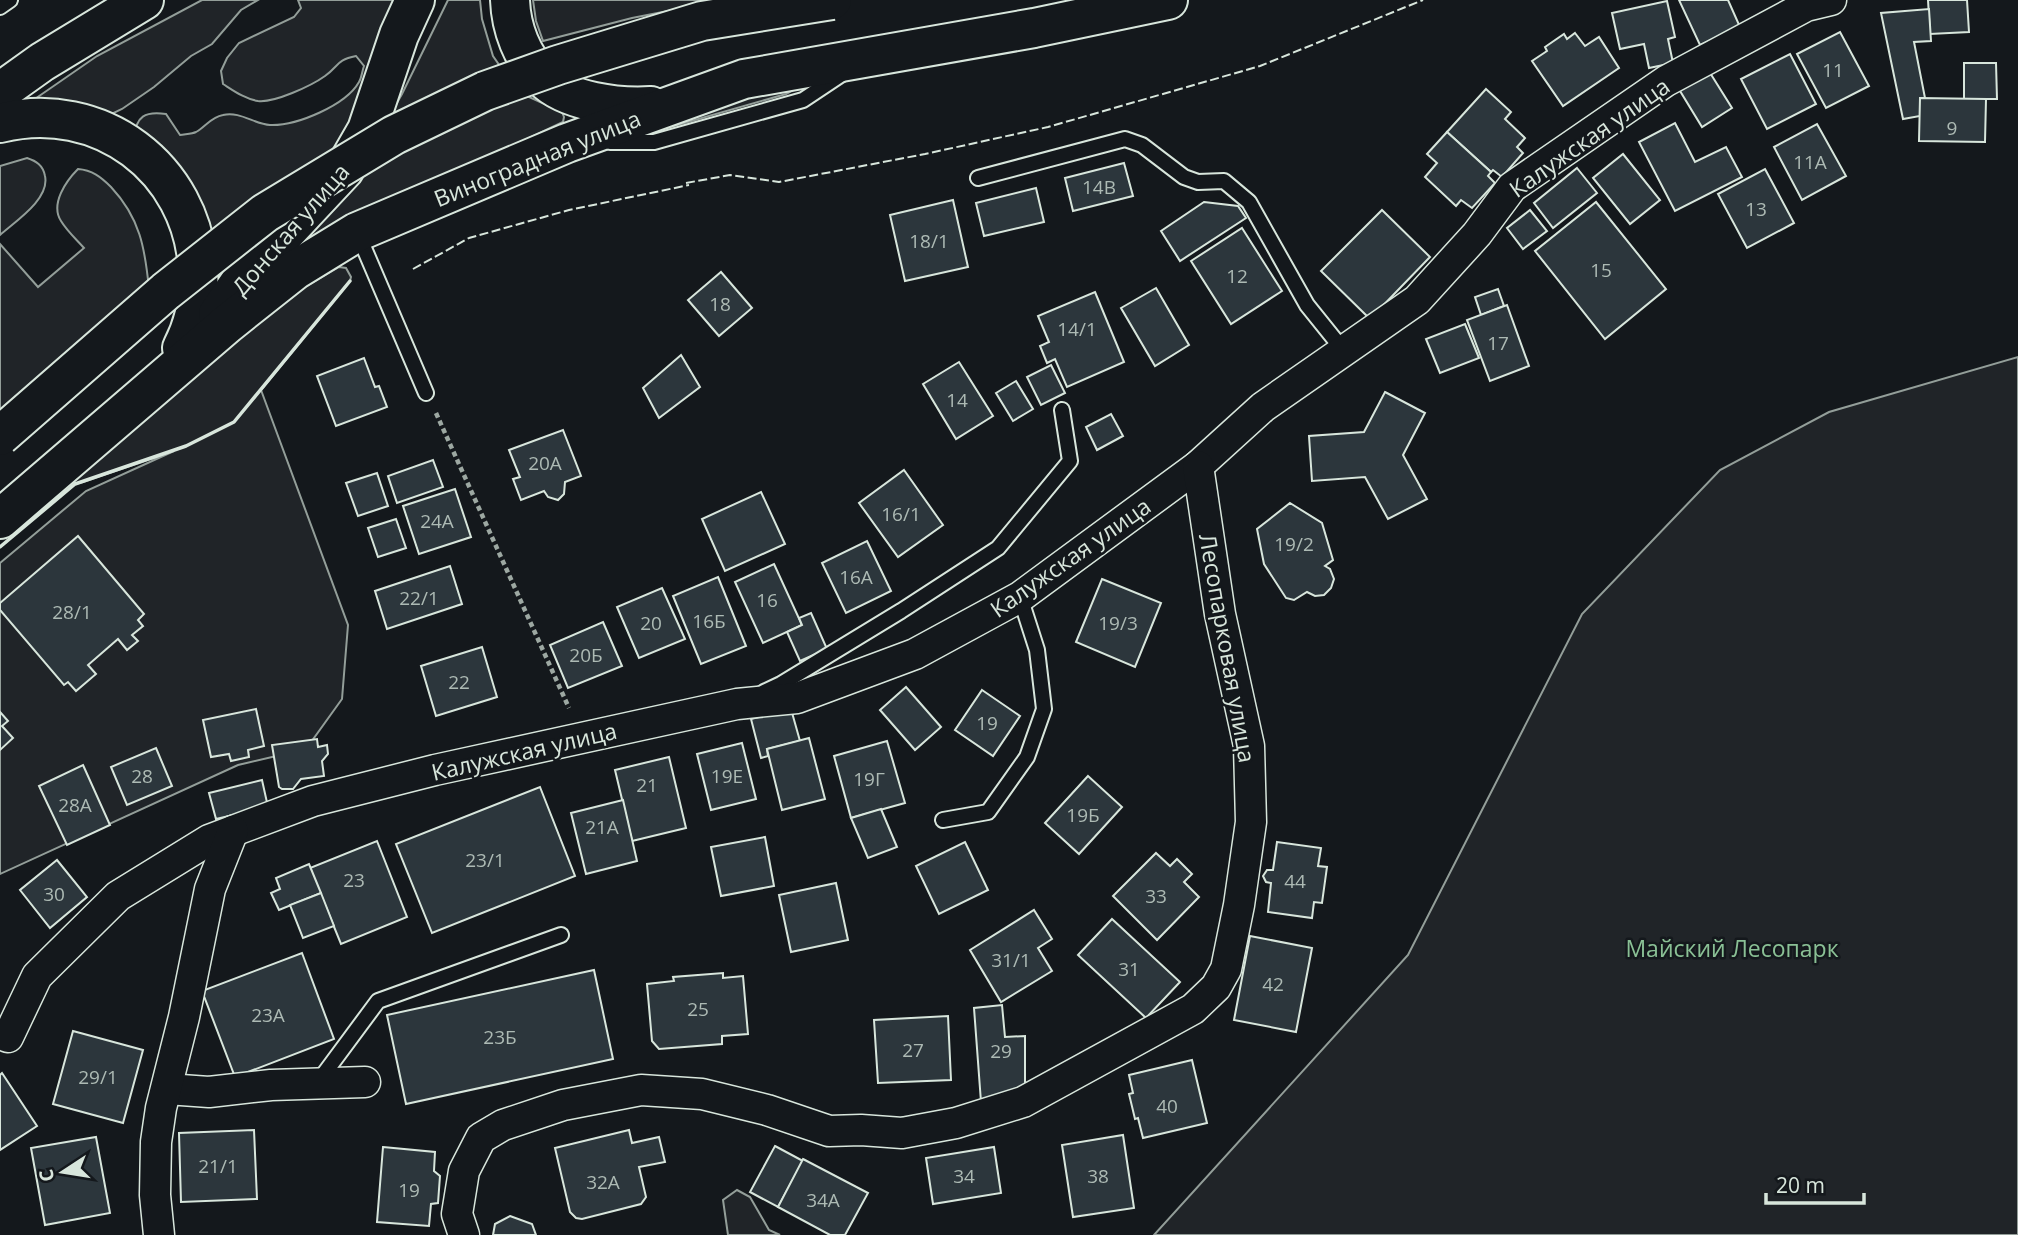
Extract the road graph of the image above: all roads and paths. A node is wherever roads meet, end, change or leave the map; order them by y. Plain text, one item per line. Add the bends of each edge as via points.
1 (10, 0) edge
2 (144, 0) edge
3 (415, 0) edge
4 (510, 0) edge
5 (832, 0) edge
6 (1168, 0) edge
7 (1831, 0) edge
8 (0, 7) edge
9 (869, 57) junction
10 (0, 92) edge
11 (672, 104) junction
12 (0, 123) edge
13 (567, 143) junction
14 (978, 177) dead end
15 (357, 232) junction
16 (1344, 351) junction
17 (426, 393) joint
18 (144, 396) junction
19 (1062, 410) dead end
20 (0, 436) edge
21 (1198, 466) junction
22 (0, 519) edge
23 (1020, 597) junction
24 (737, 704) junction
25 (583, 738) junction
26 (943, 820) dead end
27 (233, 831) junction
28 (561, 935) dead end
29 (8, 1037) dead end
30 (365, 1082) dead end
31 (317, 1084) junction
32 (167, 1088) junction
33 (159, 1235) edge
34 (464, 1235) edge

1 - 8 lane
2 - 10 main road
3 - 18 main road, Донская улица via 367,130 344,170
4 - 11 main road via 510,17 522,50 543,78 592,101 627,107
5 - 20 main road, bridge via 702,21 558,65 485,92 394,135 265,214 166,291
6 - 9 main road, Виноградная улица
7 - 16 street, Калужская улица via 1806,6 1666,81 1512,187 1417,300
9 - 11 main road, Виноградная улица via 744,79
9 - 13 lane via 803,100 654,142
11 - 13 main road, Виноградная улица
12 - 18 main road via 48,117 109,132 158,169 177,195 198,253 199,285 184,345 168,372
13 - 15 main road, Виноградная улица
14 - 16 lane via 1125,139 1142,145 1184,177 1224,181 1250,202 1307,305
15 - 17 lane
15 - 18 main road, Виноградная улица via 295,270
16 - 21 street, Калужская улица via 1263,407
17 - 25 path
18 - 22 main road, Виноградная улица
19 - 24 lane via 1070,461 998,548 780,684
21 - 23 street, Калужская улица
21 - 34 street, Лесопарковая улица via 1220,614 1249,746 1251,822 1226,969 1216,987 1193,1009 1023,1102 956,1123 902,1133 829,1131 702,1094 641,1090 563,1105 503,1125 481,1138 464,1171 457,1214
23 - 24 street, Калужская улица via 889,664 797,698
23 - 26 lane via 1037,650 1044,709 1032,745 988,812
24 - 25 street, Калужская улица
25 - 27 street, Калужская улица via 313,801
27 - 29 street, Калужская улица via 209,840 118,896 37,976
27 - 32 street via 210,890
28 - 31 lane via 378,1001
30 - 31 street
31 - 32 street via 209,1091
32 - 33 street via 156,1142

